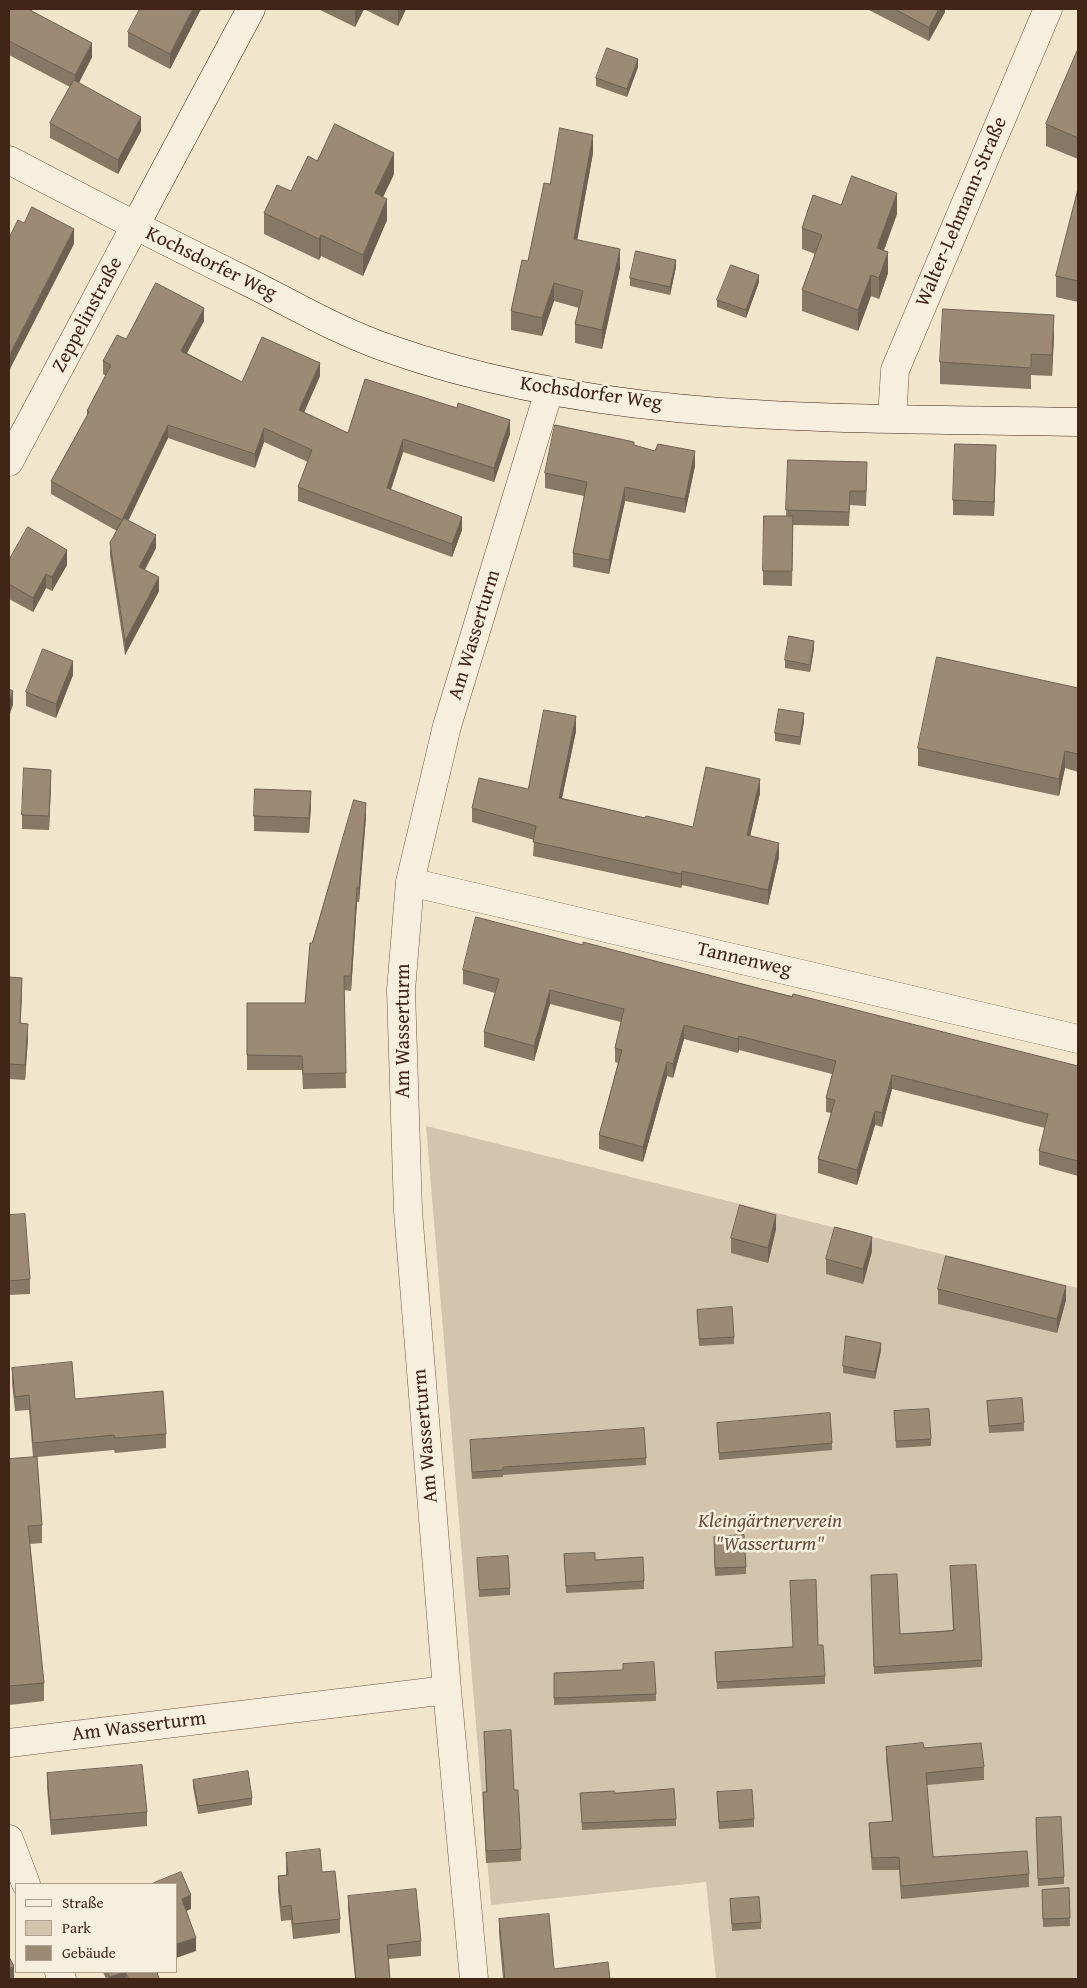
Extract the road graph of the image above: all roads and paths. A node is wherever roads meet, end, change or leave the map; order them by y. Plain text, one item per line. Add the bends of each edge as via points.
1 (251, 9) edge
2 (1048, 9) edge
3 (9, 160) edge
4 (135, 226) junction
5 (549, 391) junction
6 (892, 418) junction
7 (1078, 422) edge
8 (9, 462) edge
9 (410, 882) junction
10 (1078, 1039) edge
11 (447, 1690) junction
12 (9, 1743) edge
13 (9, 1839) edge
14 (26, 1883) edge
15 (474, 1979) edge

1 - 4 street, Zeppelinstraße
2 - 6 street, Walter-Lehmann-Straße via 895,370
3 - 4 street, Kochsdorfer Weg
4 - 5 street, Kochsdorfer Weg via 384,348 452,369
4 - 8 street, Zeppelinstraße
5 - 6 street, Kochsdorfer Weg via 717,412
5 - 9 street, Am Wasserturm via 447,726
6 - 7 street, Kochsdorfer Weg
9 - 10 street, Tannenweg
9 - 11 street, Am Wasserturm via 401,990 408,1211
11 - 12 street, Am Wasserturm
11 - 15 street, Am Wasserturm
13 - 14 street

